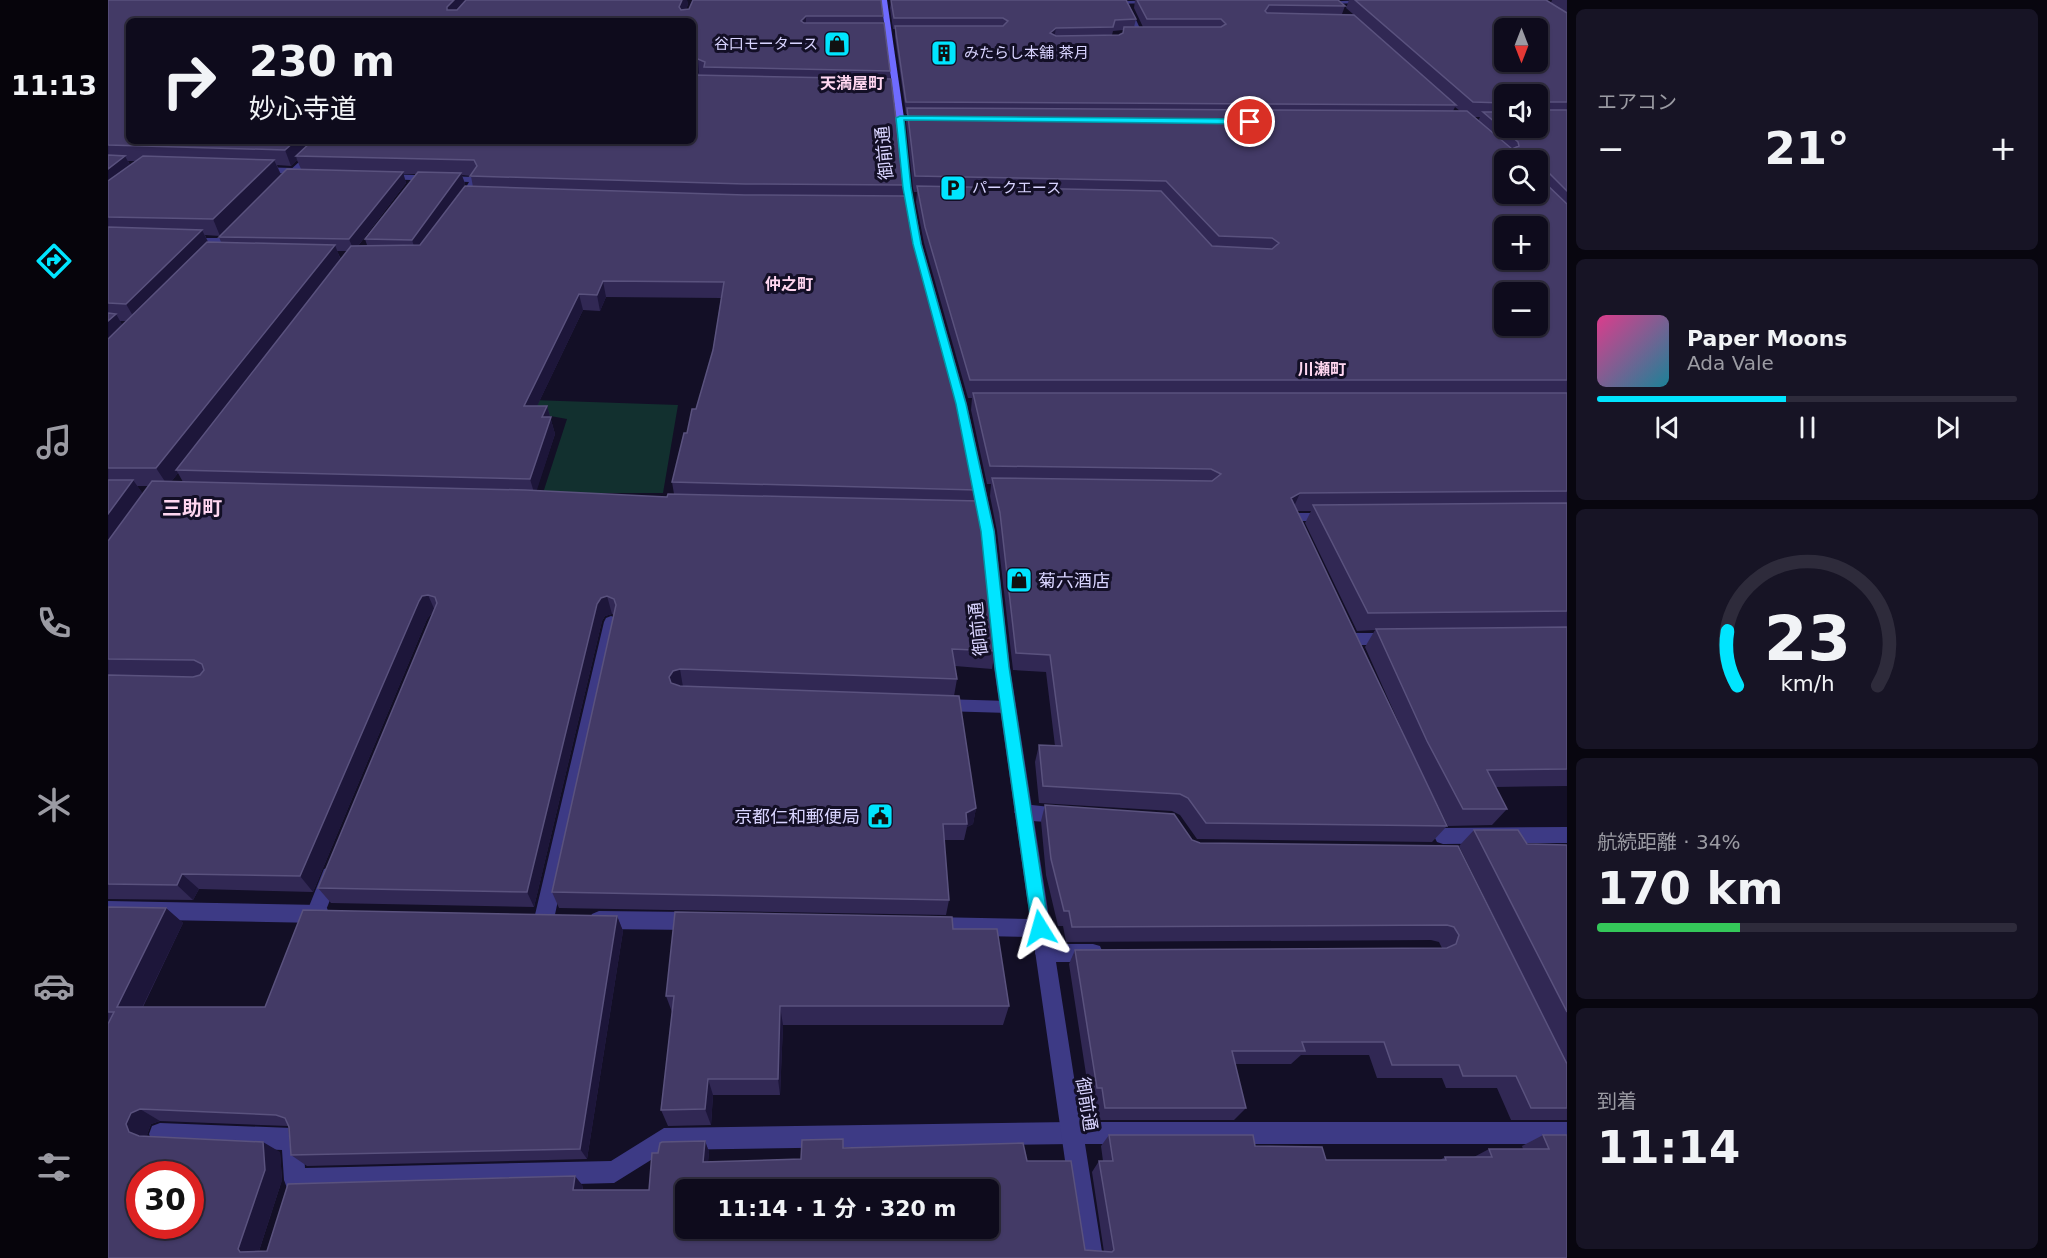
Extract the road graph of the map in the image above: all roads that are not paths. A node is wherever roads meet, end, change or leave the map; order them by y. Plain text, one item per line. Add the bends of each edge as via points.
1 (1124, 1) edge
2 (1330, 1) edge
3 (884, 2) edge
4 (1102, 2) edge
5 (1160, 2) edge
6 (1309, 2) edge
7 (1379, 2) edge
8 (896, 3) edge
9 (874, 4) edge
10 (1338, 8) edge
11 (878, 33) edge
12 (889, 33) junction
13 (899, 33) edge
14 (1133, 34) edge
15 (1142, 34) junction
16 (1152, 34) edge
17 (885, 89) edge
18 (896, 89) junction
19 (900, 118) junction
20 (935, 118) edge
21 (324, 144) edge
22 (249, 169) edge
23 (295, 173) junction
24 (371, 177) edge
25 (418, 178) junction
26 (411, 187) edge
27 (273, 191) edge
28 (465, 196) junction
29 (477, 197) edge
30 (458, 206) edge
31 (231, 233) edge
32 (177, 240) edge
33 (223, 242) junction
34 (212, 253) edge
35 (1340, 517) edge
36 (1308, 549) edge
37 (1342, 620) edge
38 (611, 622) edge
39 (1411, 638) edge
40 (1351, 639) junction
41 (1361, 661) edge
42 (927, 704) edge
43 (1008, 707) junction
44 (1023, 812) junction
45 (1081, 815) edge
46 (1433, 817) edge
47 (1567, 835) edge
48 (337, 860) edge
49 (108, 910) edge
50 (315, 914) junction
51 (338, 914) edge
52 (521, 918) edge
53 (544, 919) junction
54 (709, 922) edge
55 (910, 926) edge
56 (1040, 928) junction
57 (1045, 953) junction
58 (1115, 953) edge
59 (1071, 1133) junction
60 (1567, 1133) edge
61 (160, 1134) dead end
62 (295, 1180) junction
63 (288, 1202) edge
64 (1091, 1258) edge

1 - 4 street
1 - 5 street
1 - 15 street
2 - 6 street
2 - 7 street
2 - 10 street
3 - 8 street
3 - 9 street
3 - 12 street, 御前通
11 - 12 street
12 - 13 street
12 - 18 street, 御前通
14 - 15 street
15 - 16 street
17 - 18 street
18 - 19 street, 御前通
19 - 20 street
19 - 43 street, 御前通 via 917,244 967,404 985,490 978,513
21 - 23 street
22 - 23 street
23 - 27 street
24 - 25 street
25 - 26 street
25 - 28 street via 476,180
28 - 29 street
28 - 30 street
31 - 33 street
32 - 33 street
33 - 34 street
35 - 36 street via 1292,517
37 - 40 street
38 - 53 street
39 - 40 street
40 - 41 street
42 - 43 street
43 - 44 street, 御前通
44 - 45 street
44 - 56 street, 御前通
46 - 47 street via 1440,844
48 - 50 street
49 - 50 street
50 - 51 street
52 - 53 street
53 - 54 street
55 - 56 street
56 - 57 street, 御前通
57 - 58 street
57 - 59 street, 御前通
59 - 60 street
59 - 62 street via 663,1139 614,1172
59 - 64 street, 御前通
61 - 62 street via 292,1139
62 - 63 street

